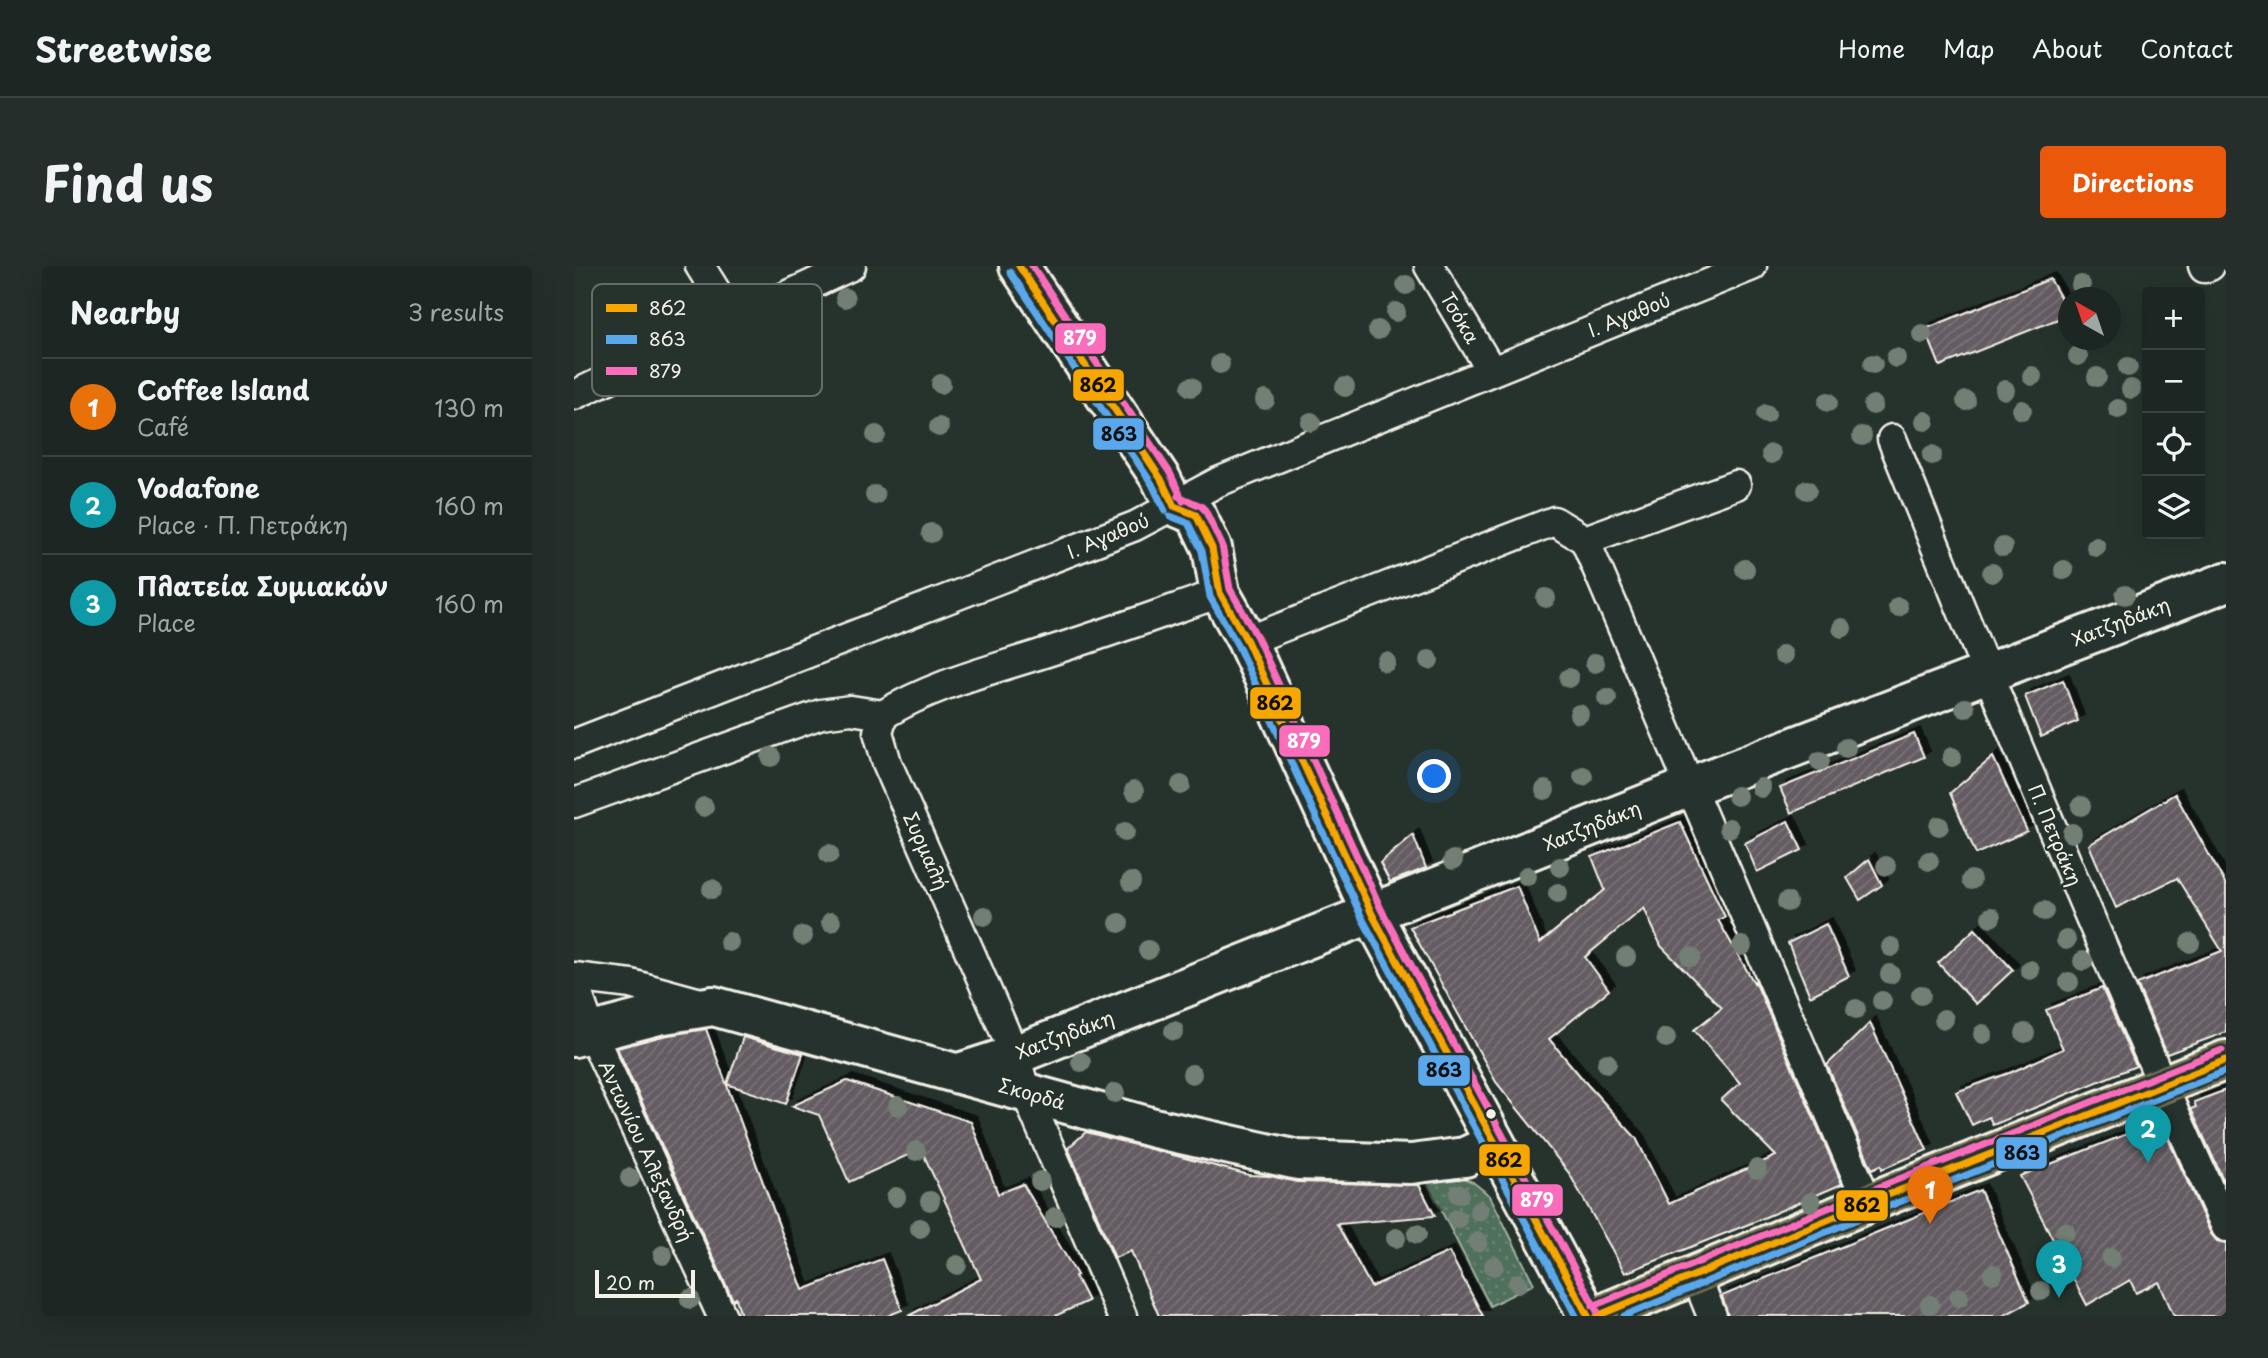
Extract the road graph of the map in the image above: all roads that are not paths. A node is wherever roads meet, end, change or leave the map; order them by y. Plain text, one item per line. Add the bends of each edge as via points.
1 (700, 266) edge
2 (851, 266) edge
3 (1019, 266) edge
4 (1429, 266) edge
5 (1752, 266) edge
6 (2203, 266) edge
7 (2210, 266) edge
8 (711, 284) edge
9 (811, 284) edge
10 (1491, 370) junction
11 (592, 386) edge
12 (574, 395) edge
13 (1892, 439) dead end
14 (1736, 485) dead end
15 (1174, 506) junction
16 (1585, 540) junction
17 (2226, 582) edge
18 (1220, 593) junction
19 (1247, 641) junction
20 (1986, 673) junction
21 (883, 715) junction
22 (574, 744) edge
23 (1689, 787) junction
24 (574, 803) edge
25 (1371, 914) junction
26 (574, 977) edge
27 (574, 983) edge
28 (713, 1006) junction
29 (583, 1035) edge
30 (1015, 1055) junction
31 (2226, 1060) edge
32 (959, 1073) junction
33 (2162, 1087) junction
34 (1026, 1093) junction
35 (1493, 1144) junction
36 (1868, 1203) junction
37 (2226, 1227) edge
38 (1695, 1274) junction
39 (722, 1316) edge
40 (1122, 1316) edge
41 (1588, 1316) edge
42 (1597, 1316) edge
43 (1712, 1316) edge

1 - 8 street
2 - 9 street
3 - 15 street via 1161,479
4 - 10 street, Τσόκα
5 - 10 street, Ι. Αγαθού
6 - 7 street
10 - 15 street, Ι. Αγαθού via 1218,482
11 - 12 street
13 - 20 street, Π. Πετράκη
14 - 16 street
15 - 18 street via 1196,515 1212,548
15 - 22 street, Ι. Αγαθού via 1135,526
16 - 19 street via 1554,521
16 - 23 street
17 - 20 street, Χατζηδάκη
18 - 19 street
18 - 21 street via 953,682
19 - 25 street
20 - 23 street, Χατζηδάκη
20 - 33 street, Π. Πετράκη
21 - 24 street via 851,710 821,714
21 - 30 street, Συρμαλή via 878,732 887,763
23 - 25 street, Χατζηδάκη
23 - 36 street
25 - 30 street, Χατζηδάκη
25 - 35 street
26 - 28 street via 631,985
27 - 29 street, Αντωνίου Αλεξανδρή
28 - 29 street, Σκορδά via 659,1014
28 - 32 street, Σκορδά
29 - 39 street, Αντωνίου Αλεξανδρή
30 - 32 street, Χατζηδάκη
30 - 34 street, Συρμαλή
31 - 33 main road
32 - 34 street, Σκορδά
33 - 36 main road
33 - 37 street, Π. Πετράκη
34 - 35 street, Σκορδά via 1298,1160 1411,1164 1465,1157
34 - 40 street, Συρμαλή
35 - 41 street
36 - 38 main road
38 - 42 main road
38 - 43 street

